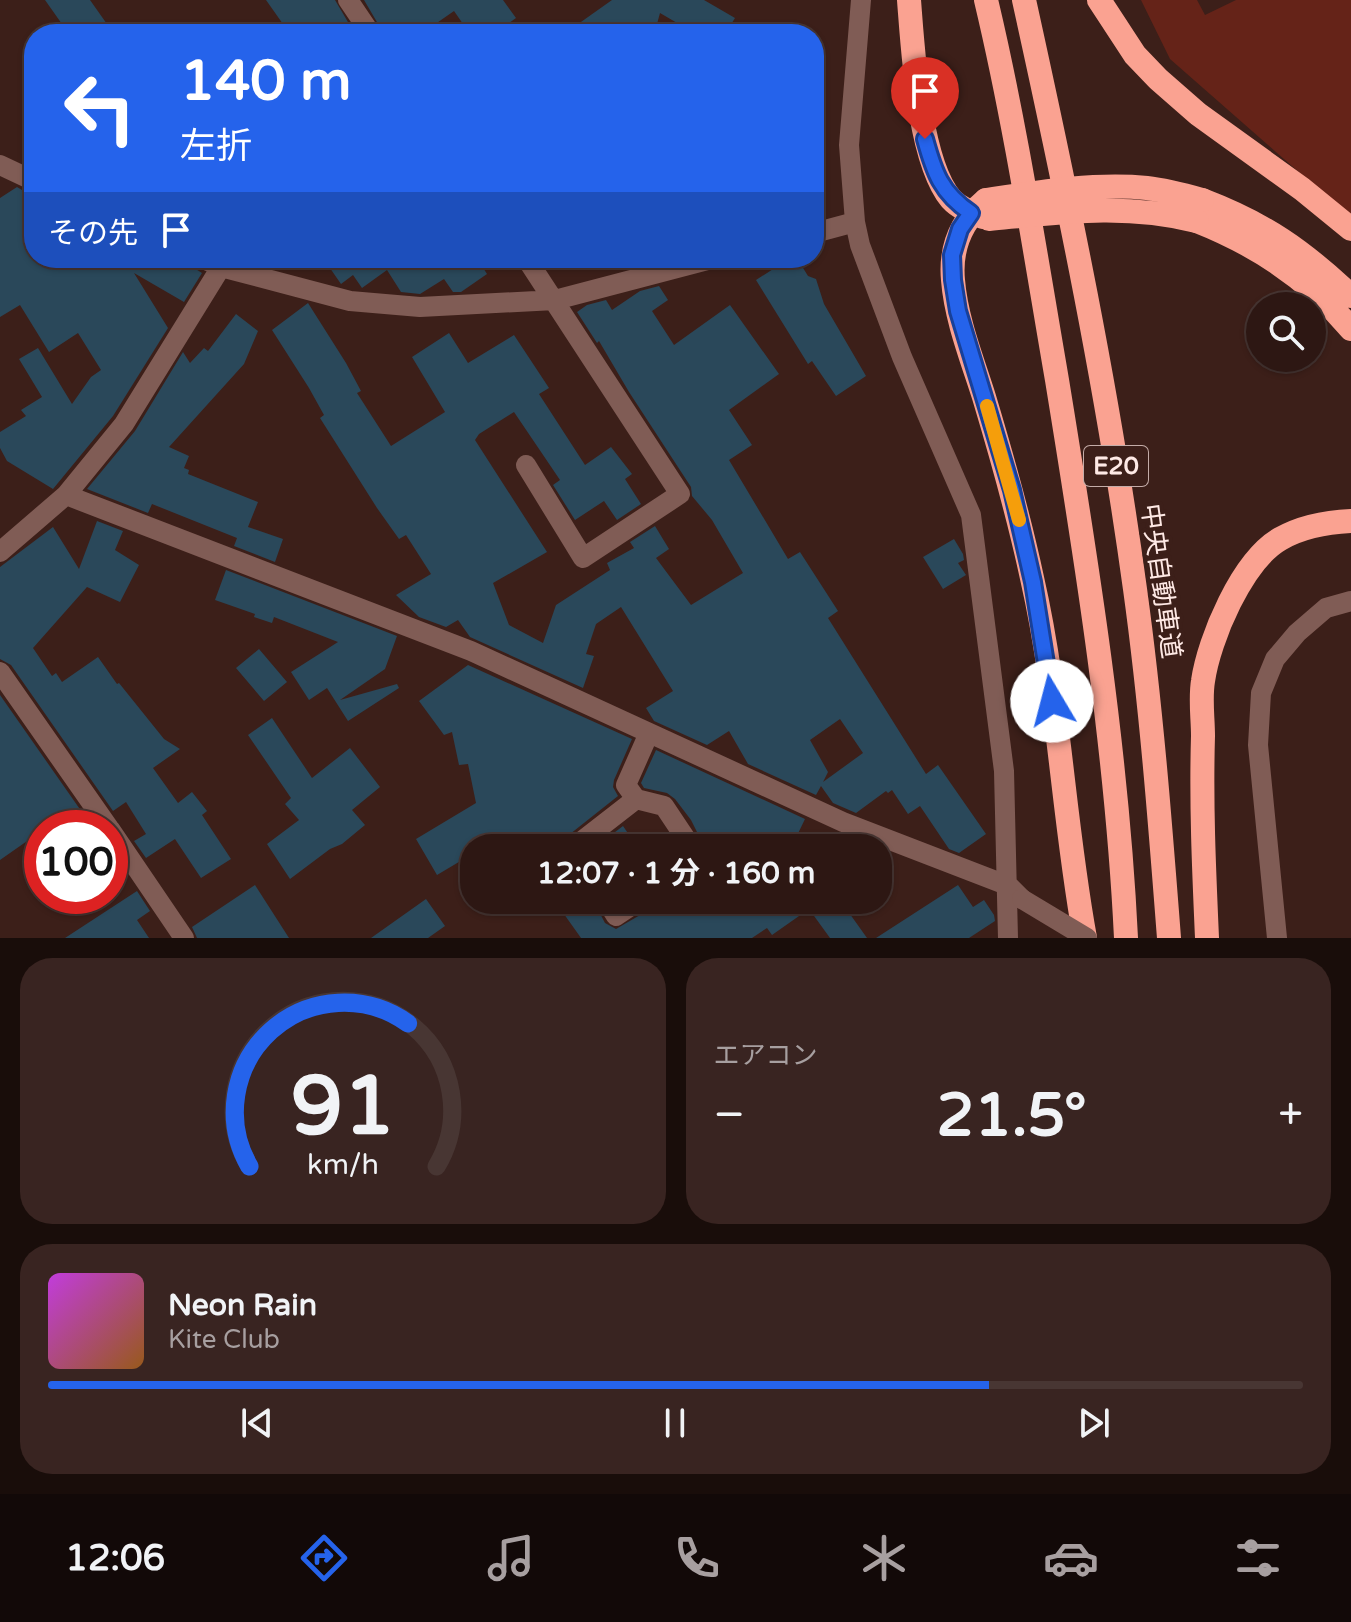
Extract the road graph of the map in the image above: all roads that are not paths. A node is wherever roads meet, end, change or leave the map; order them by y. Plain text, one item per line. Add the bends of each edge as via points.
1 (348, 0) edge
2 (861, 0) edge
3 (909, 0) edge
4 (986, 0) edge
5 (1024, 0) edge
6 (1099, 0) edge
7 (364, 24) edge
8 (0, 165) edge
9 (24, 176) edge
10 (1200, 210) junction
11 (982, 211) junction
12 (855, 222) junction
13 (1351, 229) edge
14 (824, 230) edge
15 (220, 268) edge
16 (225, 268) edge
17 (533, 268) edge
18 (677, 268) edge
19 (1351, 296) edge
20 (555, 300) junction
21 (1351, 329) edge
22 (526, 465) dead end
23 (66, 495) junction
24 (1351, 521) edge
25 (0, 552) edge
26 (1351, 601) edge
27 (0, 672) edge
28 (649, 733) junction
29 (636, 799) junction
30 (97, 810) edge
31 (591, 834) edge
32 (683, 834) edge
33 (128, 856) edge
34 (1016, 892) junction
35 (184, 938) edge
36 (1008, 938) edge
37 (1086, 938) edge
38 (1126, 938) edge
39 (1169, 938) edge
40 (1207, 938) edge
41 (1277, 938) edge

1 - 7 street
2 - 12 street via 849,145
3 - 11 highway via 932,165 953,201
4 - 38 highway, E20 via 1019,152 1075,489 1114,793
5 - 39 highway, 中央自動車道 / E20 via 1086,298 1130,557
6 - 13 highway via 1135,55 1158,79
8 - 9 street
10 - 11 highway, bridge via 1148,188 1115,187 1045,191
10 - 19 highway via 1259,224
10 - 21 highway via 1223,231 1288,268
11 - 37 highway via 960,229 952,255 953,280 1033,582
12 - 14 street
12 - 34 street via 902,357 971,515
15 - 23 street via 124,424
16 - 20 street via 350,301 420,307
17 - 20 street
18 - 20 street
20 - 22 street via 680,494 583,558
23 - 25 street
23 - 28 street via 471,651
24 - 40 highway via 1317,525 1271,546 1237,589 1213,639 1203,682
26 - 41 street via 1326,608 1297,633 1275,659 1261,693 1258,745
27 - 30 street
28 - 29 street via 626,785
28 - 34 street via 843,822
29 - 31 street
29 - 32 street via 664,806
33 - 35 street
34 - 36 street
34 - 37 street, bridge

